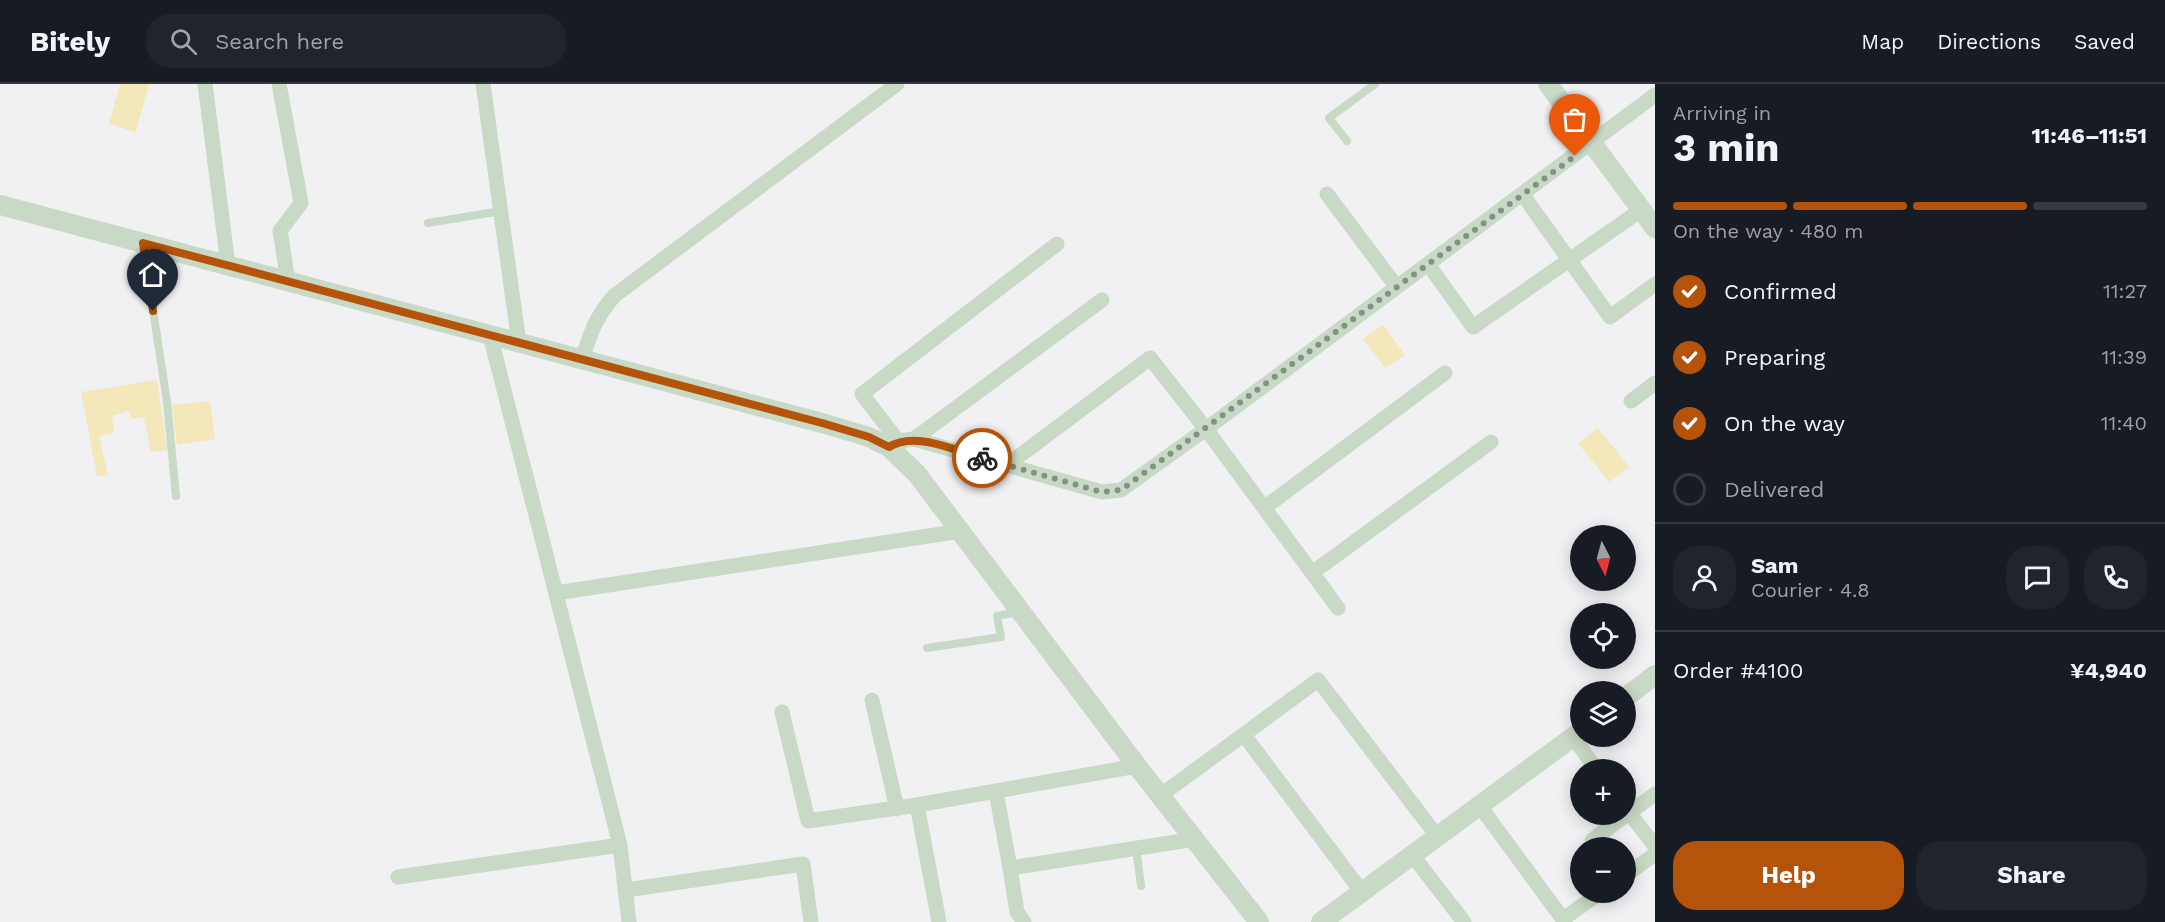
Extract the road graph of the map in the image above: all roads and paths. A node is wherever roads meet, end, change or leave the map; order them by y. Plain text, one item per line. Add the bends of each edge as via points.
1 (205, 84) edge
2 (279, 84) edge
3 (483, 84) edge
4 (897, 84) edge
5 (1376, 84) edge
6 (1548, 84) edge
7 (1655, 95) edge
8 (1347, 141) dead end
9 (1592, 143) junction
10 (1327, 194) dead end
11 (1523, 195) junction
12 (0, 205) edge
13 (501, 211) junction
14 (1650, 218) edge
15 (428, 223) dead end
16 (143, 243) junction
17 (1057, 244) dead end
18 (1569, 262) junction
19 (1428, 264) junction
20 (228, 265) junction
21 (288, 281) junction
22 (1655, 284) edge
23 (1396, 286) junction
24 (1102, 300) dead end
25 (490, 335) junction
26 (519, 343) junction
27 (582, 360) junction
28 (1445, 373) dead end
29 (1655, 383) edge
30 (1631, 401) dead end
31 (1206, 429) junction
32 (914, 439) junction
33 (1491, 442) dead end
34 (893, 444) junction
35 (1007, 465) junction
36 (176, 496) dead end
37 (1264, 508) junction
38 (960, 531) junction
39 (1312, 573) junction
40 (556, 593) junction
41 (1338, 608) dead end
42 (1021, 612) junction
43 (927, 648) dead end
44 (1655, 675) edge
45 (1636, 689) edge
46 (872, 700) dead end
47 (782, 712) dead end
48 (1244, 735) junction
49 (1570, 739) edge
50 (1137, 766) junction
51 (996, 792) junction
52 (1655, 794) edge
53 (1161, 795) junction
54 (1479, 805) junction
55 (917, 806) junction
56 (1636, 806) edge
57 (897, 808) junction
58 (1636, 821) edge
59 (1611, 825) edge
60 (1437, 836) junction
61 (1596, 837) edge
62 (1195, 839) junction
63 (620, 845) junction
64 (1655, 846) edge
65 (1136, 849) junction
66 (1655, 854) edge
67 (1413, 856) junction
68 (1010, 868) junction
69 (1636, 868) edge
70 (398, 877) dead end
71 (1141, 886) dead end
72 (626, 890) junction
73 (1362, 892) junction
74 (1587, 903) edge
75 (1564, 921) edge
76 (629, 922) edge
77 (811, 922) edge
78 (939, 922) edge
79 (1024, 922) edge
80 (1259, 922) edge
81 (1321, 922) edge
82 (1464, 922) edge

1 - 20 street
2 - 21 street via 301,203 280,231
3 - 13 street
4 - 27 street via 614,296 590,332
5 - 8 lane via 1329,118
6 - 9 street
7 - 9 street
9 - 11 street
9 - 14 street
10 - 23 street
11 - 18 street
11 - 19 street
12 - 16 street
13 - 15 lane
13 - 26 street
14 - 18 street
16 - 20 street
16 - 36 lane via 167,402
17 - 34 street via 862,394
18 - 19 street via 1473,327
18 - 22 street via 1610,317
19 - 23 street
20 - 21 street
21 - 25 street
23 - 31 street
24 - 32 street
25 - 26 street
25 - 40 street
26 - 27 street
27 - 34 street
28 - 37 street
29 - 30 street
31 - 35 street via 1121,490 1111,492
31 - 35 street via 1150,358
31 - 37 street
32 - 34 street
32 - 35 street
33 - 39 street
34 - 38 street
37 - 39 street
38 - 40 street
38 - 42 street
39 - 41 street
40 - 63 street
42 - 43 lane via 997,616 1001,637
42 - 50 street
44 - 45 street
46 - 57 street
47 - 57 street via 808,821
48 - 53 street
48 - 60 street via 1318,680
48 - 73 street
49 - 54 street
50 - 51 street
50 - 53 street
51 - 55 street
51 - 68 street
52 - 56 street
53 - 62 street
54 - 60 street
54 - 75 street
55 - 57 street
55 - 78 street
58 - 64 street
59 - 61 street
60 - 67 street
62 - 65 street
62 - 80 street
63 - 70 street
63 - 72 street
65 - 68 street
65 - 71 lane
66 - 69 street
67 - 73 street
67 - 82 street
68 - 79 street via 1017,912
72 - 76 street
72 - 77 street via 803,864
73 - 81 street
74 - 75 street

